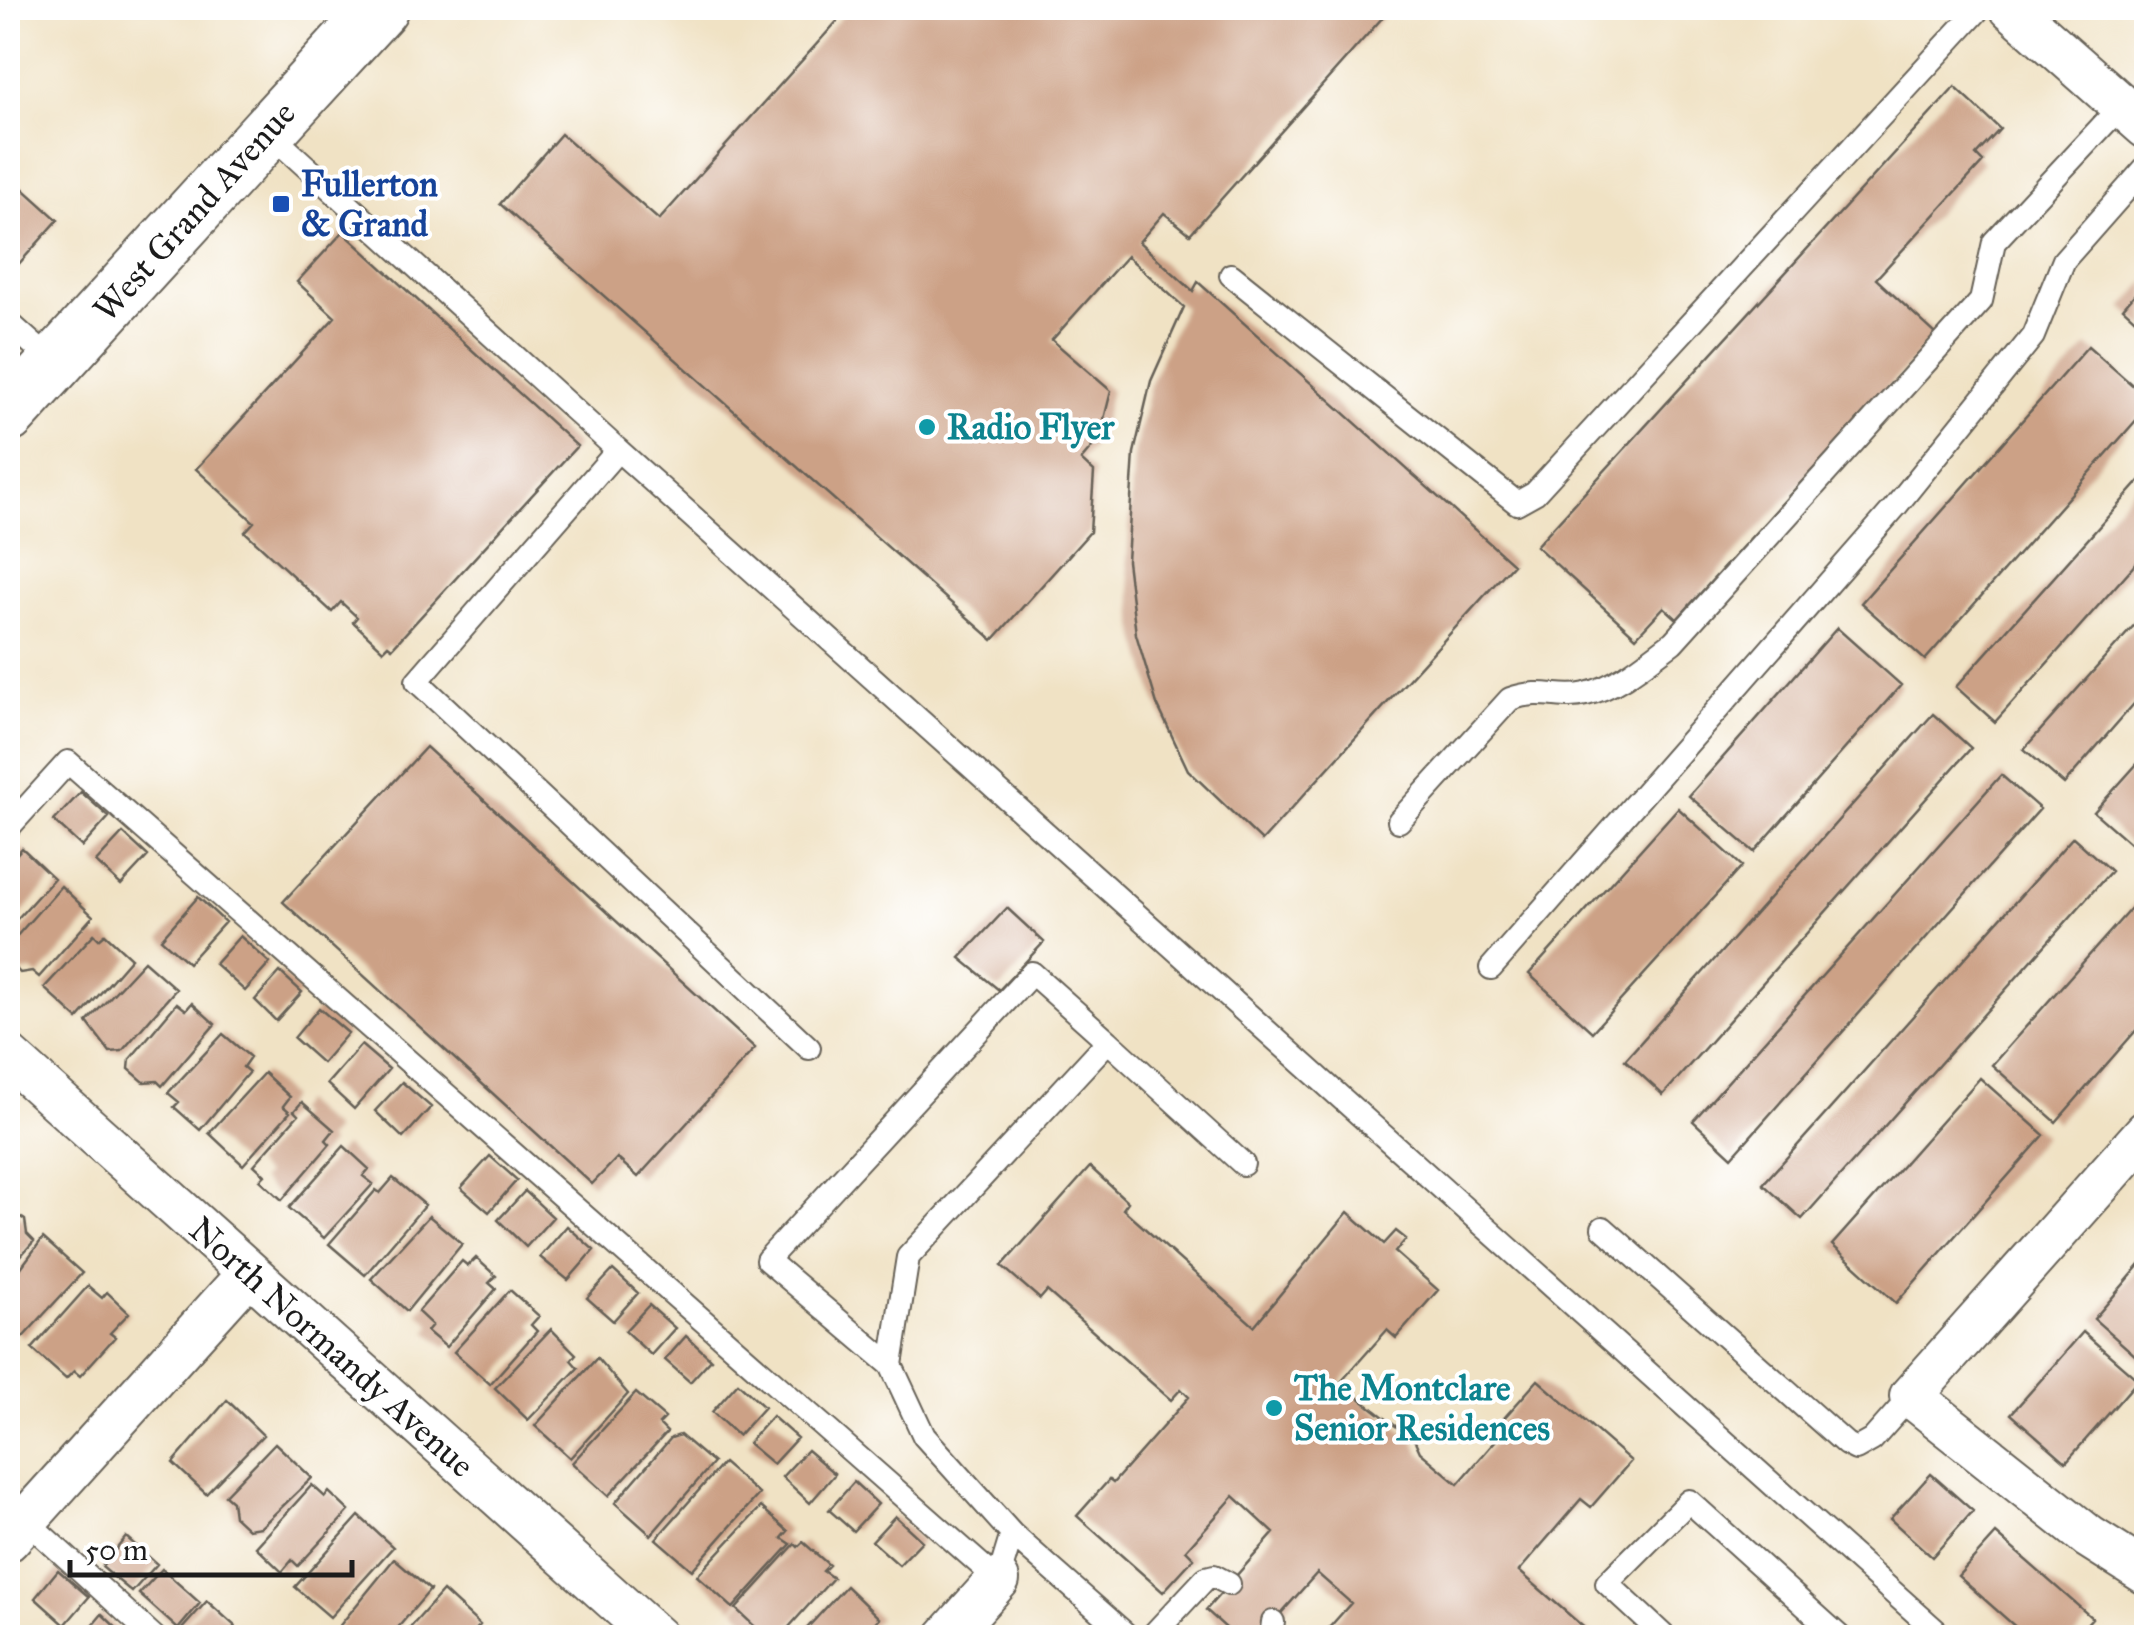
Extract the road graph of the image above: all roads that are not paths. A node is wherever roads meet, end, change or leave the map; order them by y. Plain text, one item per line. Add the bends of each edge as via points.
1 (380, 8) edge
2 (1980, 8) edge
3 (2011, 8) edge
4 (2134, 116) edge
5 (268, 130) junction
6 (2146, 167) edge
7 (1231, 274) dead end
8 (8, 322) edge
9 (54, 364) junction
10 (8, 415) edge
11 (618, 450) junction
12 (1399, 820) dead end
13 (8, 828) edge
14 (1490, 968) dead end
15 (1108, 1042) junction
16 (809, 1048) dead end
17 (8, 1056) edge
18 (2146, 1132) edge
19 (1243, 1164) dead end
20 (1603, 1228) dead end
21 (250, 1273) junction
22 (891, 1365) junction
23 (1911, 1396) junction
24 (13, 1521) edge
25 (1012, 1534) junction
26 (2146, 1573) edge
27 (998, 1580) junction
28 (1229, 1584) dead end
29 (155, 1638) edge
30 (657, 1638) edge
31 (946, 1638) edge
32 (1130, 1638) edge
33 (1150, 1638) edge
34 (1666, 1638) edge
35 (1842, 1638) edge
36 (1944, 1638) edge

1 - 5 main road, West Grand Avenue
2 - 7 lane via 1534,493 1516,503
3 - 4 street
4 - 12 lane via 1994,242 1982,301 1673,642 1633,672 1584,695 1534,690 1510,699
5 - 9 main road, West Grand Avenue
5 - 11 lane
6 - 14 lane via 2064,260 2033,336 1896,506
8 - 9 lane
9 - 10 main road, West Grand Avenue
11 - 16 lane via 416,681
11 - 36 lane
13 - 27 lane via 68,762
15 - 19 lane
15 - 22 lane via 908,1258
15 - 22 lane via 1032,973 767,1260
17 - 21 street, North Normandy Avenue
18 - 23 street
20 - 23 lane via 1846,1444 1856,1449 1872,1440
21 - 24 street
21 - 30 street, North Normandy Avenue
22 - 25 lane via 924,1436
23 - 26 street via 2089,1537
24 - 29 lane
25 - 27 lane
25 - 32 lane
27 - 31 street
28 - 33 lane via 1206,1578
34 - 35 lane via 1607,1582 1690,1502

